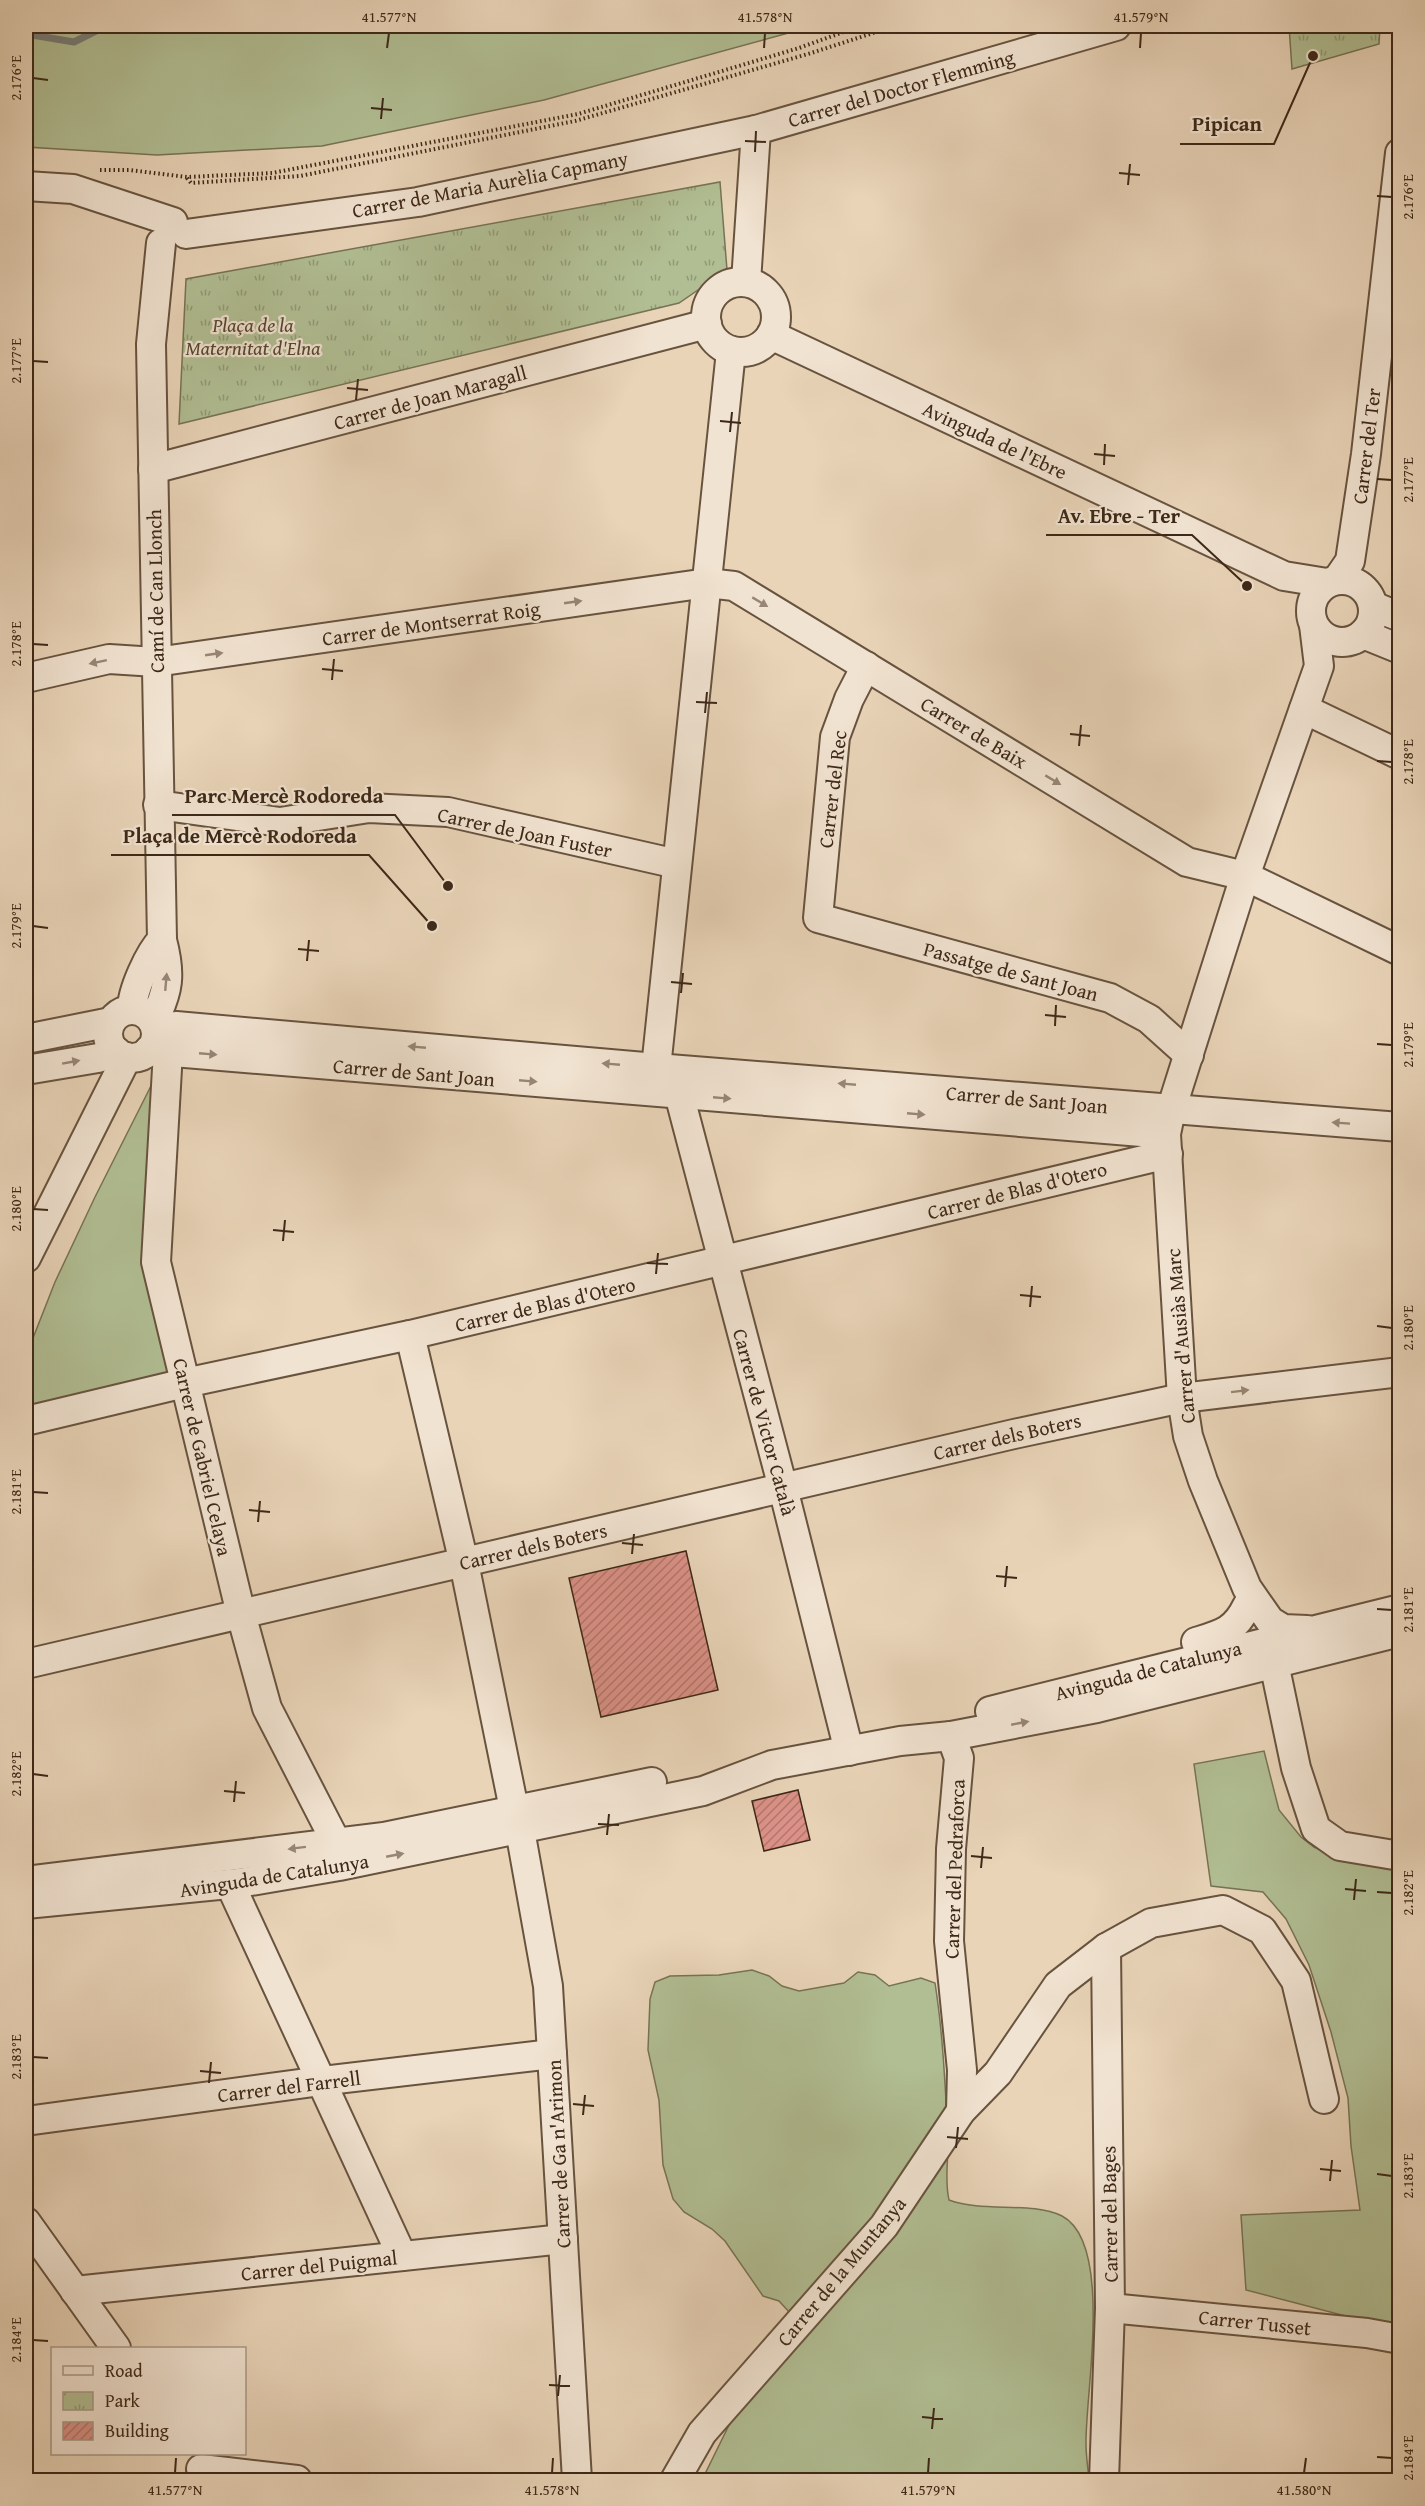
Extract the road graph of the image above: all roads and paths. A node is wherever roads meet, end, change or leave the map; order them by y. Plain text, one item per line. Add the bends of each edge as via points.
1 (860, 26) edge
2 (895, 26) edge
3 (1116, 26) edge
4 (756, 130) junction
5 (1400, 153) edge
6 (95, 170) dead end
7 (187, 177) junction
8 (26, 186) edge
9 (173, 233) junction
10 (1395, 238) edge
11 (746, 282) junction
12 (707, 324) junction
13 (771, 335) junction
14 (731, 351) junction
15 (153, 470) junction
16 (1284, 576) junction
17 (1343, 576) junction
18 (707, 583) junction
19 (1373, 606) junction
20 (1313, 616) junction
21 (1400, 617) edge
22 (1354, 638) junction
23 (1400, 649) edge
24 (156, 662) junction
25 (866, 666) junction
26 (1319, 666) junction
27 (26, 678) edge
28 (1304, 709) junction
29 (1400, 755) edge
30 (158, 805) junction
31 (677, 864) junction
32 (1245, 876) junction
33 (818, 918) joint
34 (1400, 951) edge
35 (139, 1037) junction
36 (26, 1039) edge
37 (1189, 1054) junction
38 (656, 1068) junction
39 (26, 1070) edge
40 (679, 1094) junction
41 (1400, 1127) edge
42 (1168, 1133) junction
43 (26, 1258) edge
44 (723, 1261) junction
45 (411, 1335) junction
46 (1400, 1372) edge
47 (185, 1383) junction
48 (1182, 1398) junction
49 (26, 1421) edge
50 (783, 1488) junction
51 (464, 1563) junction
52 (1247, 1597) junction
53 (1400, 1609) edge
54 (241, 1614) junction
55 (1400, 1623) edge
56 (1307, 1630) junction
57 (1400, 1632) edge
58 (1269, 1652) junction
59 (26, 1664) edge
60 (1167, 1666) junction
61 (1080, 1688) junction
62 (951, 1736) junction
63 (900, 1741) junction
64 (849, 1751) junction
65 (772, 1765) junction
66 (517, 1819) junction
67 (337, 1844) junction
68 (1400, 1856) edge
69 (26, 1881) edge
70 (230, 1884) junction
71 (174, 1890) junction
72 (26, 1892) edge
73 (26, 1904) edge
74 (1106, 1948) junction
75 (552, 2055) junction
76 (321, 2081) junction
77 (1324, 2099) dead end
78 (961, 2111) junction
79 (26, 2121) edge
80 (26, 2222) edge
81 (563, 2240) junction
82 (402, 2256) junction
83 (75, 2291) junction
84 (1110, 2308) junction
85 (1400, 2339) edge
86 (115, 2347) edge
87 (200, 2468) edge
88 (297, 2481) edge
89 (577, 2481) edge
90 (675, 2481) edge
91 (1104, 2481) edge

1 - 7 path via 578,114 272,173
2 - 7 path via 575,122 300,176 191,183
3 - 4 street, Carrer del Doctor Flemming
4 - 9 street, Carrer de Maria Aurèlia Capmany via 418,202
4 - 11 street
5 - 10 street, Carrer del Ter
6 - 7 path
8 - 9 street via 73,189
9 - 15 street, Camí de Can Llonch via 150,344
10 - 17 street, Carrer del Ter via 1366,454
11 - 12 street via 720,288 707,308
11 - 13 street via 771,297 776,320
12 - 14 street via 711,335
12 - 15 street, Carrer de Joan Maragall
13 - 14 street via 758,348
13 - 16 street, Avinguda de l'Ebre
14 - 18 street
15 - 24 street, Camí de Can Llonch
16 - 17 street, Avinguda de l'Ebre
16 - 20 street, Avinguda de l'Ebre
17 - 19 street via 1370,597
17 - 20 street via 1319,588
24 -> 18 street, Carrer de Montserrat Roig
18 -> 25 street, Carrer de Baix via 734,586
18 - 31 street
19 - 21 street
19 - 22 street via 1370,626
20 - 22 street, Avinguda de l'Ebre via 1327,638
20 - 26 street
22 - 23 street, Avinguda de l'Ebre
22 - 26 street
24 -> 27 street, Carrer de Montserrat Roig via 109,659
24 - 30 street, Camí de Can Llonch
25 -> 32 street, Carrer de Baix via 1188,862
25 - 33 street, Carrer del Rec via 835,737
26 - 28 street
28 - 29 street
28 - 32 street
30 - 31 street, Carrer de Joan Fuster via 280,822 369,808 448,812
30 - 35 street, Camí de Can Llonch via 162,940 132,999
31 - 38 street
32 - 34 street, Carrer de Baix
32 - 37 street
33 - 37 street, Passatge de Sant Joan via 1110,998 1149,1019
35 - 36 street, Carrer de Sant Joan
38 -> 35 street, Carrer de Sant Joan via 176,1026
39 -> 35 street, Carrer de Sant Joan via 98,1058
35 -> 40 street, Carrer de Sant Joan
35 - 43 street, Camí de Can Llonch
35 - 47 street, Carrer de Gabriel Celaya via 156,1262
37 - 42 street
38 - 40 street
42 -> 38 street, Carrer de Sant Joan
40 -> 42 street, Carrer de Sant Joan
40 - 44 street, Carrer de Victor Català
41 -> 42 street, Carrer de Sant Joan
42 - 44 street, Carrer de Blas d'Otero
42 - 48 street, Carrer d'Ausiàs Marc
44 - 45 street, Carrer de Blas d'Otero
44 - 50 street, Carrer de Victor Català
45 - 47 street, Carrer de Blas d'Otero
45 - 51 street, Carrer de Ga n'Arimon
48 -> 46 street, Carrer dels Boters
47 - 49 street, Carrer de Blas d'Otero
47 - 54 street, Carrer de Gabriel Celaya
48 - 50 street, Carrer dels Boters
48 - 52 street, Carrer d'Ausiàs Marc via 1188,1436
50 - 51 street, Carrer dels Boters
50 - 64 street, Carrer de Victor Català
51 - 54 street, Carrer dels Boters
51 - 66 street, Carrer de Ga n'Arimon
52 - 56 street via 1283,1629
52 - 58 street via 1253,1624
52 - 60 street via 1240,1621 1227,1632 1187,1645
53 - 56 street, Avinguda de Catalunya
54 - 59 street, Carrer dels Boters
54 - 67 street, Carrer de Gabriel Celaya via 267,1708
55 - 58 street
56 - 58 street, Avinguda de Catalunya
57 - 58 street, Avinguda de Catalunya
58 - 60 street, Avinguda de Catalunya
58 - 61 street via 1133,1688
62 -> 58 street, Avinguda de Catalunya via 1097,1708
58 - 68 street via 1296,1768 1316,1829 1340,1846
60 - 61 street, Avinguda de Catalunya
61 - 63 street, Avinguda de Catalunya via 951,1720
62 - 63 street, Avinguda de Catalunya
62 - 78 street, Carrer del Pedraforca via 959,1758 948,1941 962,2070
63 - 64 street, Avinguda de Catalunya
64 - 65 street, Avinguda de Catalunya
65 - 66 street, Avinguda de Catalunya via 740,1765 662,1780
65 - 66 street, Avinguda de Catalunya via 703,1791
66 - 67 street, Avinguda de Catalunya via 458,1821
70 -> 66 street, Avinguda de Catalunya via 291,1875
66 - 75 street, Carrer de Ga n'Arimon via 548,1986
67 -> 69 street, Avinguda de Catalunya
70 - 71 street, Avinguda de Catalunya
70 - 76 street
71 - 72 street via 91,1886
71 - 73 street, Avinguda de Catalunya
74 - 77 street, Carrer de la Muntanya via 1151,1923 1223,1910 1262,1929 1296,1981
74 - 78 street, Carrer de la Muntanya via 1058,1985 998,2073
74 - 84 street, Carrer del Bages
75 - 76 street, Carrer del Farrell
75 - 81 street, Carrer de Ga n'Arimon
76 - 79 street, Carrer del Farrell
76 - 82 street
78 - 90 street, Carrer de la Muntanya via 884,2226 702,2433
80 - 83 street
81 - 82 street, Carrer del Puigmal
81 - 89 street, Carrer de Ga n'Arimon
82 - 83 street, Carrer del Puigmal
83 - 86 street
84 - 85 street, Carrer Tusset
84 - 91 street, Carrer del Bages
87 - 88 street

